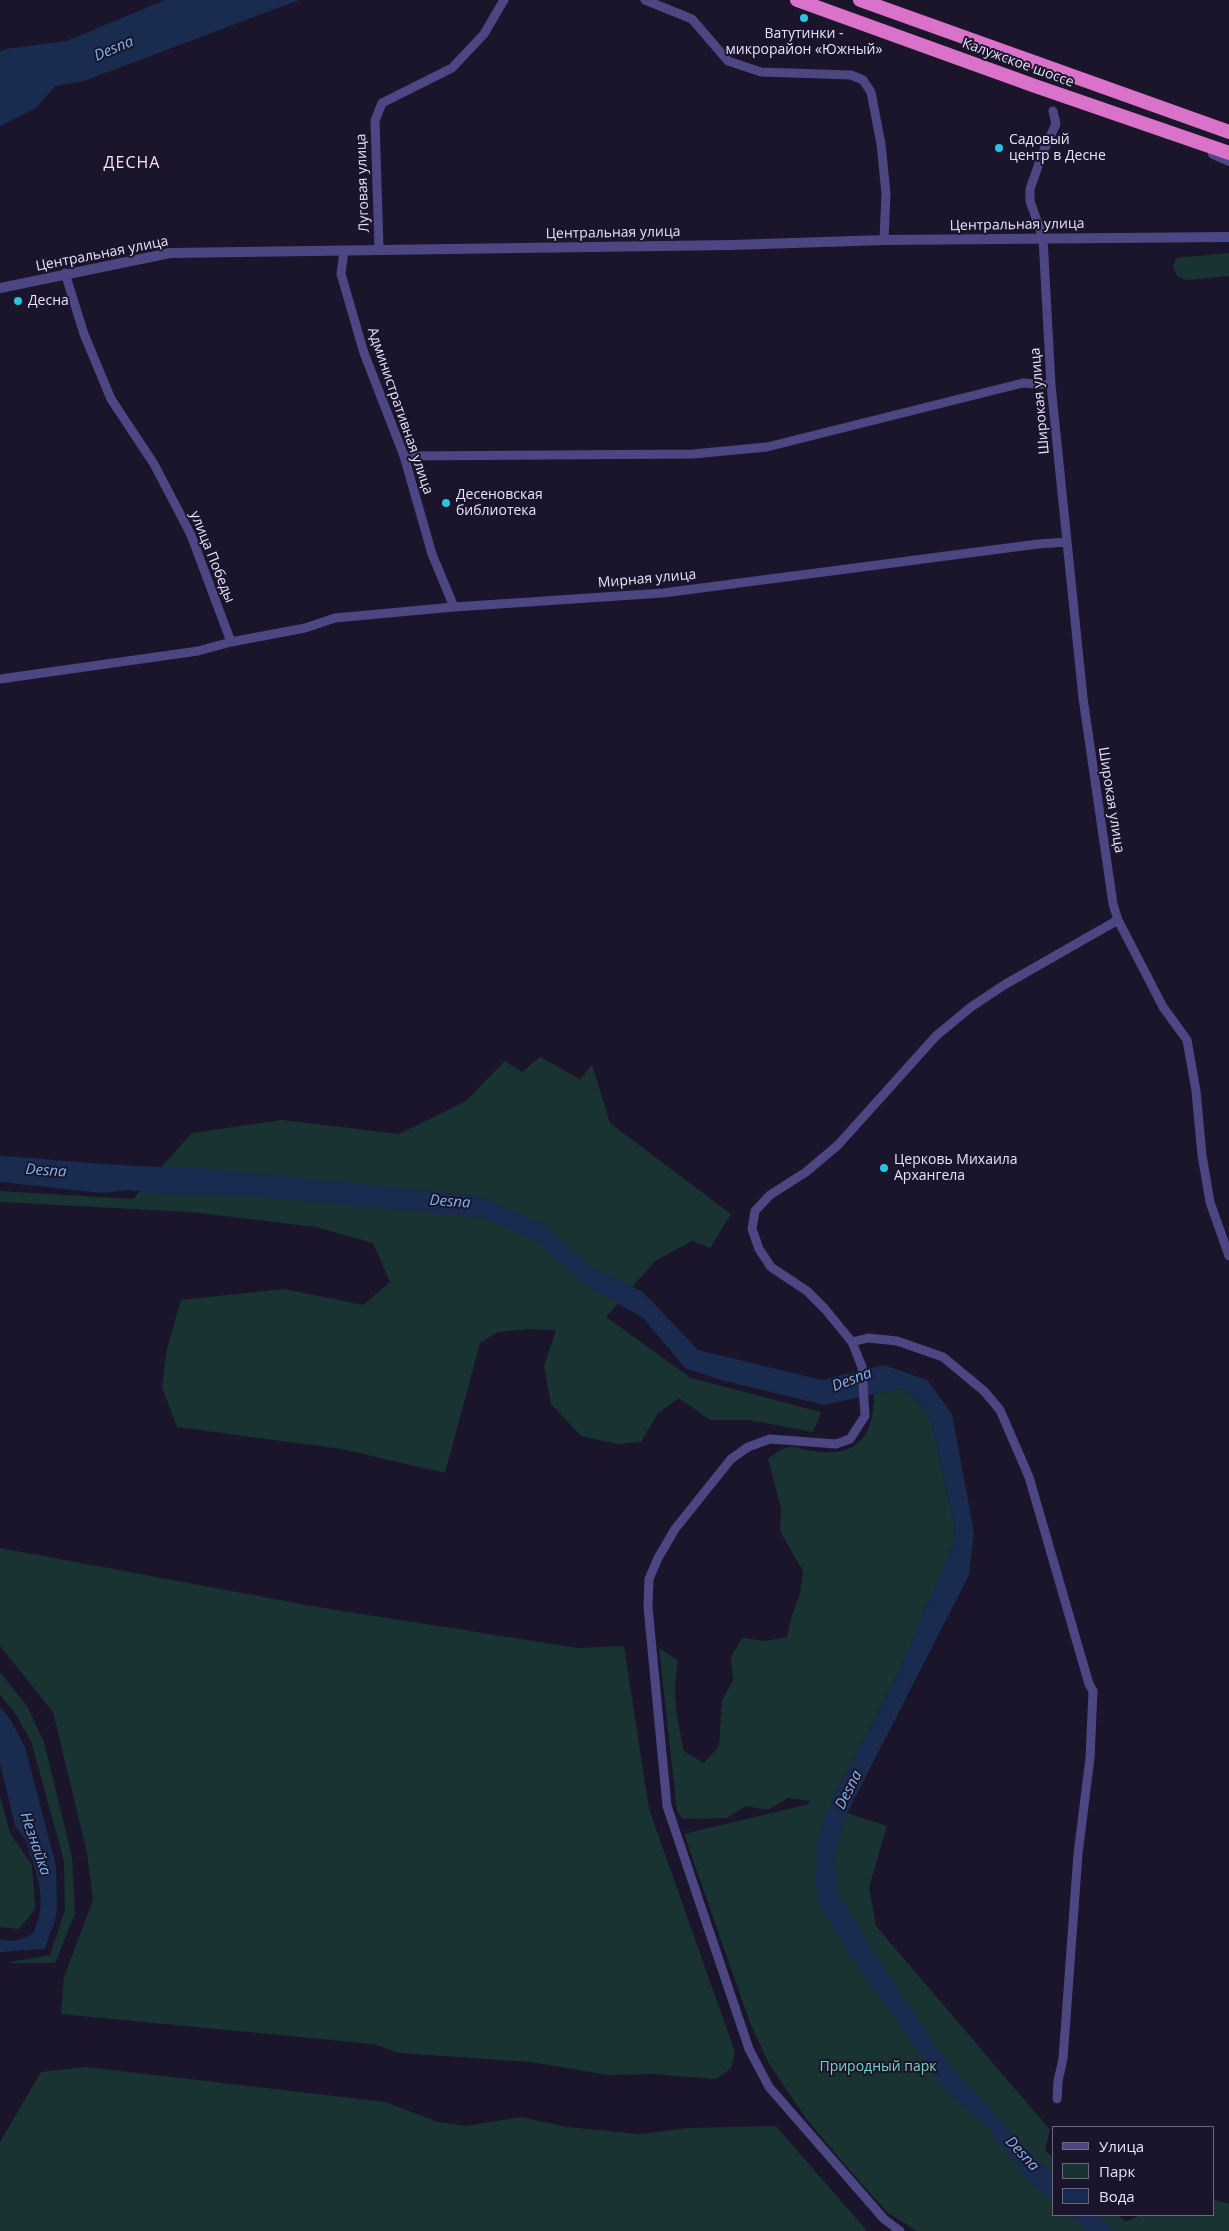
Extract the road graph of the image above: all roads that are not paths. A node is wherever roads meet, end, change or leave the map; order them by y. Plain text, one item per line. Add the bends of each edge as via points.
1 (504, 0) edge
2 (646, 0) edge
3 (797, 0) edge
4 (860, 0) edge
5 (1053, 112) dead end
6 (1229, 132) edge
7 (1166, 133) junction
8 (1229, 153) edge
9 (1229, 161) edge
10 (1229, 237) edge
11 (1043, 238) junction
12 (884, 240) junction
13 (379, 249) junction
14 (344, 251) junction
15 (66, 273) junction
16 (0, 288) edge
17 (1051, 384) junction
18 (404, 456) junction
19 (1067, 542) junction
20 (454, 607) junction
21 (231, 642) junction
22 (0, 679) edge
23 (1118, 920) junction
24 (1229, 1256) edge
25 (852, 1342) junction
26 (1057, 2099) dead end
27 (900, 2231) edge

1 - 13 street, Луговая улица via 484,34 452,68 382,103 375,121
2 - 12 street via 692,19 728,61 761,72 851,75 863,80 871,92 881,144 886,193
3 - 7 highway, Калужское шоссе
4 - 6 highway, Калужское шоссе
5 - 11 street, Широкая улица via 1056,124 1030,189 1030,201
7 - 8 highway, Калужское шоссе
7 - 9 street
10 - 11 street, Центральная улица
11 - 12 street, Центральная улица
11 - 17 street, Широкая улица
12 - 13 street, Центральная улица via 732,246
13 - 14 street, Центральная улица
14 - 15 street, Центральная улица via 170,253
14 - 18 street, Административная улица via 342,274 364,353
15 - 16 street, Центральная улица
15 - 21 street, улица Победы via 84,334 111,399 154,464 186,527
17 - 18 street via 1023,383 767,447 693,454
17 - 19 street, Широкая улица
18 - 20 street, Административная улица via 432,554
19 - 20 street, Мирная улица via 663,593
19 - 23 street, Широкая улица via 1092,773
20 - 21 street, Мирная улица via 335,618 305,628
21 - 22 street via 198,651
23 - 24 street, Широкая улица via 1163,1007 1187,1040 1210,1202
23 - 25 street via 971,1007 936,1036 838,1145 806,1172 770,1195 754,1211 752,1229 759,1249 772,1267 807,1291
25 - 26 street via 868,1338 897,1341 943,1357 984,1391 1000,1410 1029,1477 1093,1691 1090,1758 1078,1854 1063,2059
25 - 27 street via 862,1367 865,1416 850,1439 836,1444 770,1439 748,1447 731,1459 675,1530 658,1558 649,1579 648,1607 668,1806 749,2049 769,2087 884,2219

